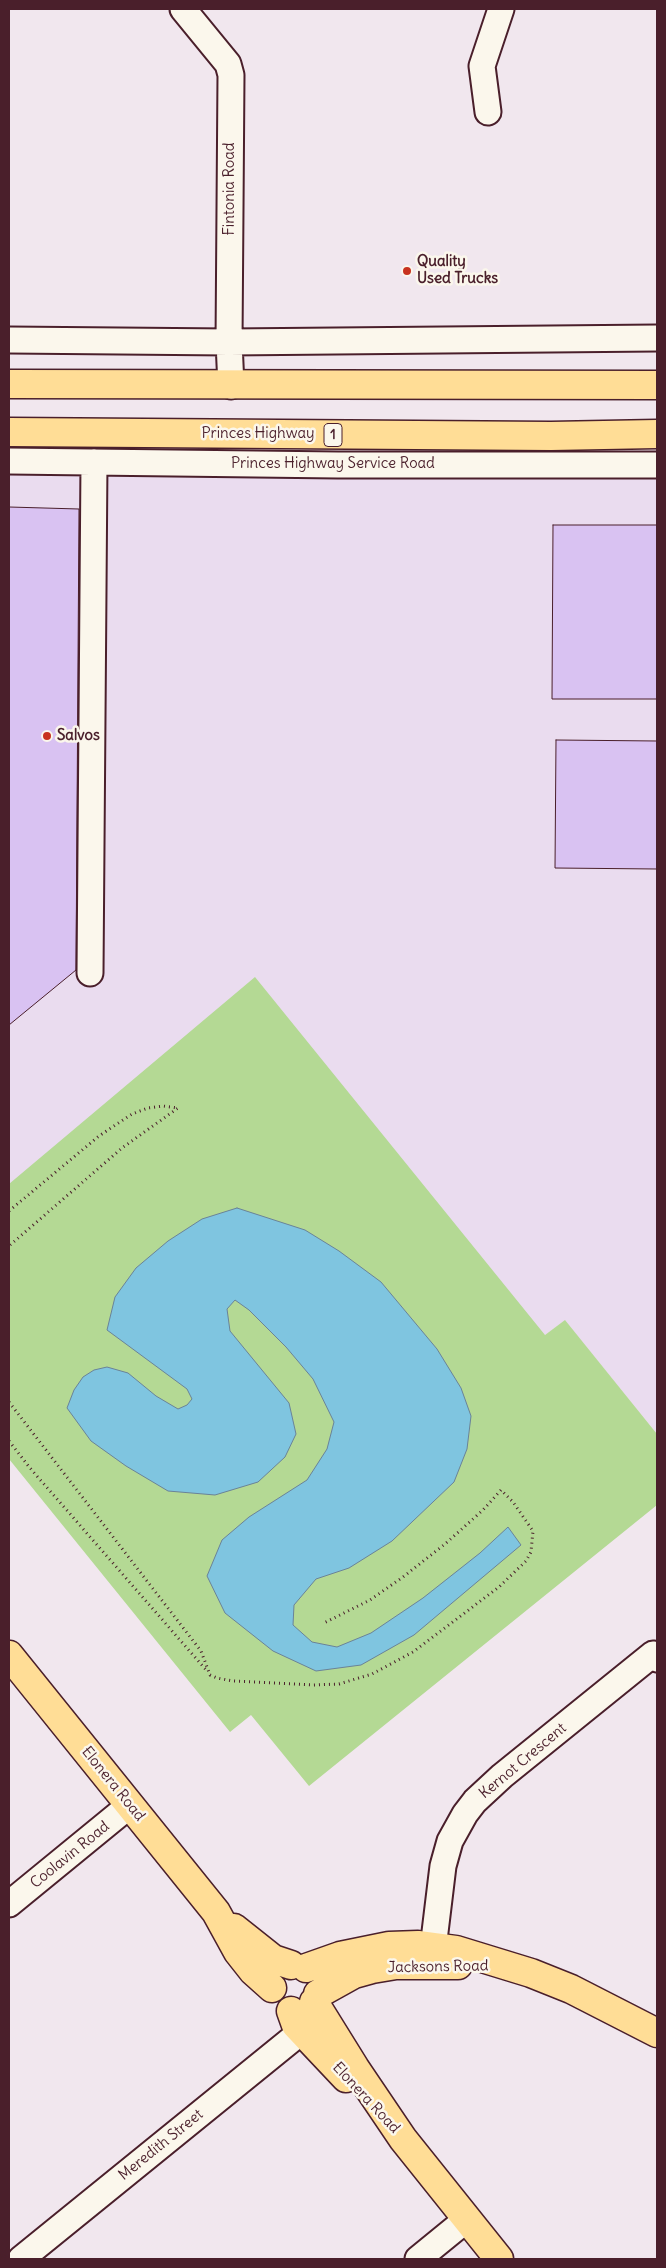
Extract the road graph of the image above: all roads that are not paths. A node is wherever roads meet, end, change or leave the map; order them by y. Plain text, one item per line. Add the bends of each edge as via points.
1 (183, 9) edge
2 (501, 9) edge
3 (488, 112) dead end
4 (657, 338) edge
5 (9, 340) edge
6 (228, 342) junction
7 (9, 384) edge
8 (657, 385) edge
9 (232, 386) junction
10 (9, 432) edge
11 (657, 434) edge
12 (9, 461) edge
13 (94, 462) junction
14 (657, 466) edge
15 (90, 973) dead end
16 (9, 1655) edge
17 (657, 1658) edge
18 (130, 1805) junction
19 (9, 1904) edge
20 (216, 1912) junction
21 (433, 1956) junction
22 (298, 1966) junction
23 (272, 1988) junction
24 (306, 2010) junction
25 (657, 2033) edge
26 (467, 2220) junction
27 (21, 2259) edge
28 (418, 2259) edge
29 (499, 2259) edge

1 - 6 street, Fintonia Road via 228,64 231,75
2 - 3 street via 482,66
4 - 6 street
5 - 6 street
6 - 9 street, Fintonia Road
7 - 9 main road
8 - 9 main road
10 - 11 main road, Princes Highway / 1
12 - 13 street, Princes Highway Service Road
13 - 14 street, Princes Highway Service Road
13 - 15 street
16 - 18 main road, Elonera Road
17 - 21 street, Kernot Crescent via 653,1654 502,1776 465,1814 450,1841 443,1866
18 - 19 street, Coolavin Road
18 - 20 main road, Elonera Road
20 - 22 main road, Elonera Road via 273,1959
20 - 23 main road, Elonera Road via 238,1952
21 - 22 main road, Jacksons Road via 418,1945 389,1946
21 - 24 main road, Jacksons Road via 348,1977
21 - 25 main road, Jacksons Road via 456,1950 531,1973 571,1989
22 - 23 main road via 277,1974
22 - 24 main road via 316,1978
23 - 24 main road via 277,2003
24 - 26 main road, Elonera Road via 355,2068 403,2139
24 - 27 street, Meredith Street
26 - 28 street
26 - 29 main road, Elonera Road

